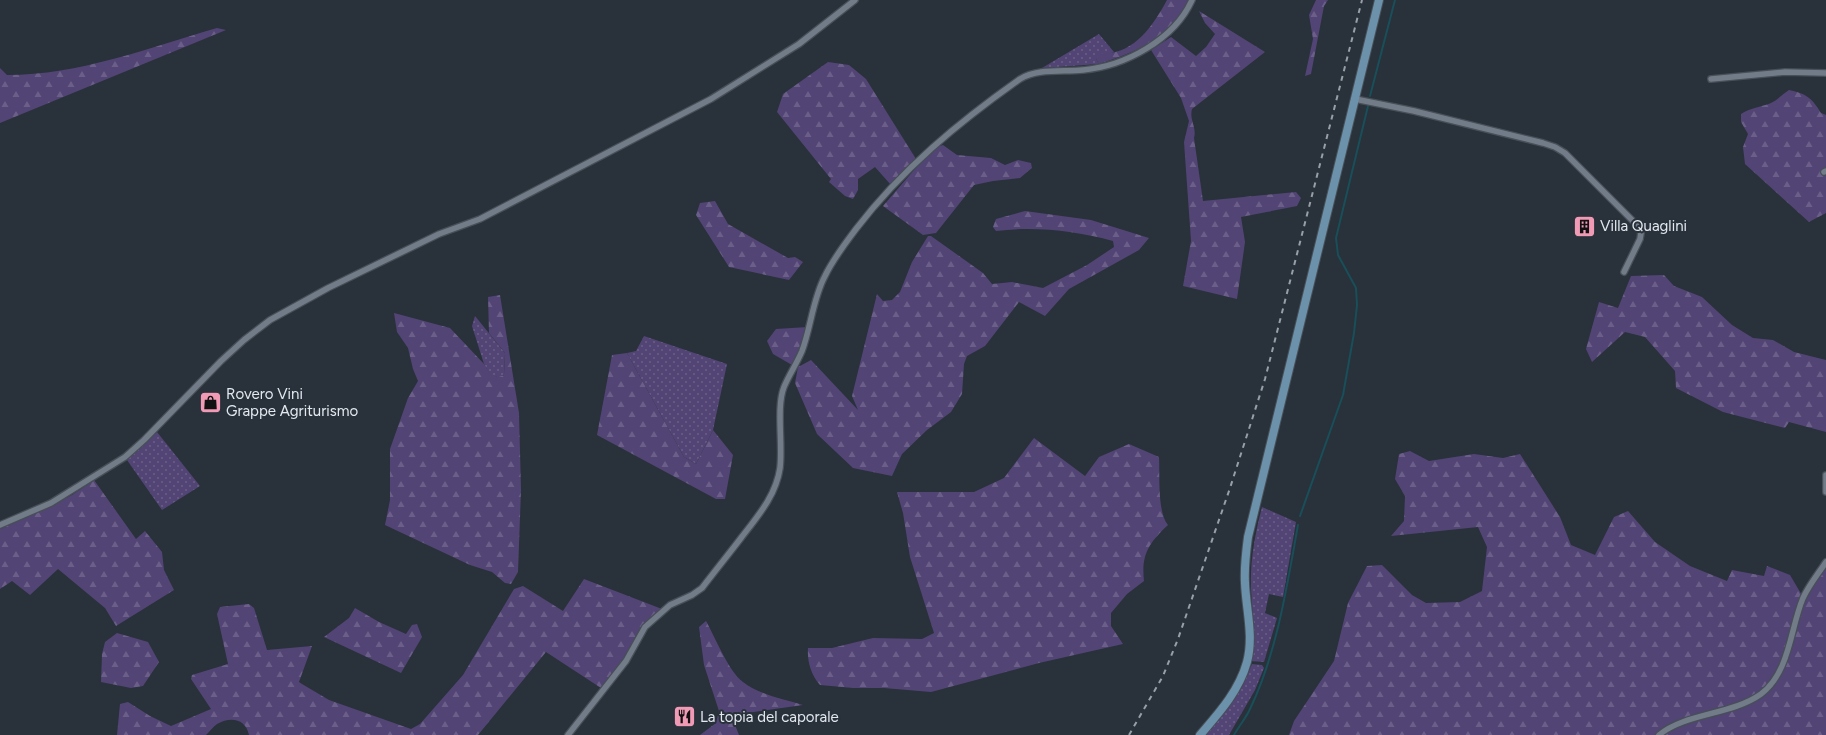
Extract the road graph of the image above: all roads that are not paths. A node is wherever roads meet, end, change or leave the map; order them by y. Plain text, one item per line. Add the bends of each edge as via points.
1 (855, 0) edge
2 (1192, 0) edge
3 (1380, 0) edge
4 (1826, 73) edge
5 (1711, 79) dead end
6 (1355, 99) junction
7 (1624, 272) dead end
8 (1826, 475) edge
9 (1826, 492) edge
10 (0, 525) edge
11 (1826, 562) edge
12 (568, 735) edge
13 (1200, 735) edge
14 (1659, 735) edge

1 - 10 street via 799,44 710,99 506,205 439,234 328,288 270,320 221,361 125,457 51,503
2 - 12 street via 1186,12 1167,34 1153,44 1116,62 1083,70 1031,73 1020,79 931,147 869,213 824,276 802,352 783,388 782,455 774,492 702,588 670,605 644,627 626,661
3 - 6 street
4 - 5 street via 1785,72
6 - 7 street via 1543,143 1565,153 1637,225 1641,233
6 - 13 street via 1248,537 1245,582 1250,636 1248,660 1230,698
8 - 9 street
11 - 14 street via 1803,598 1778,674 1762,693 1744,703 1674,725

